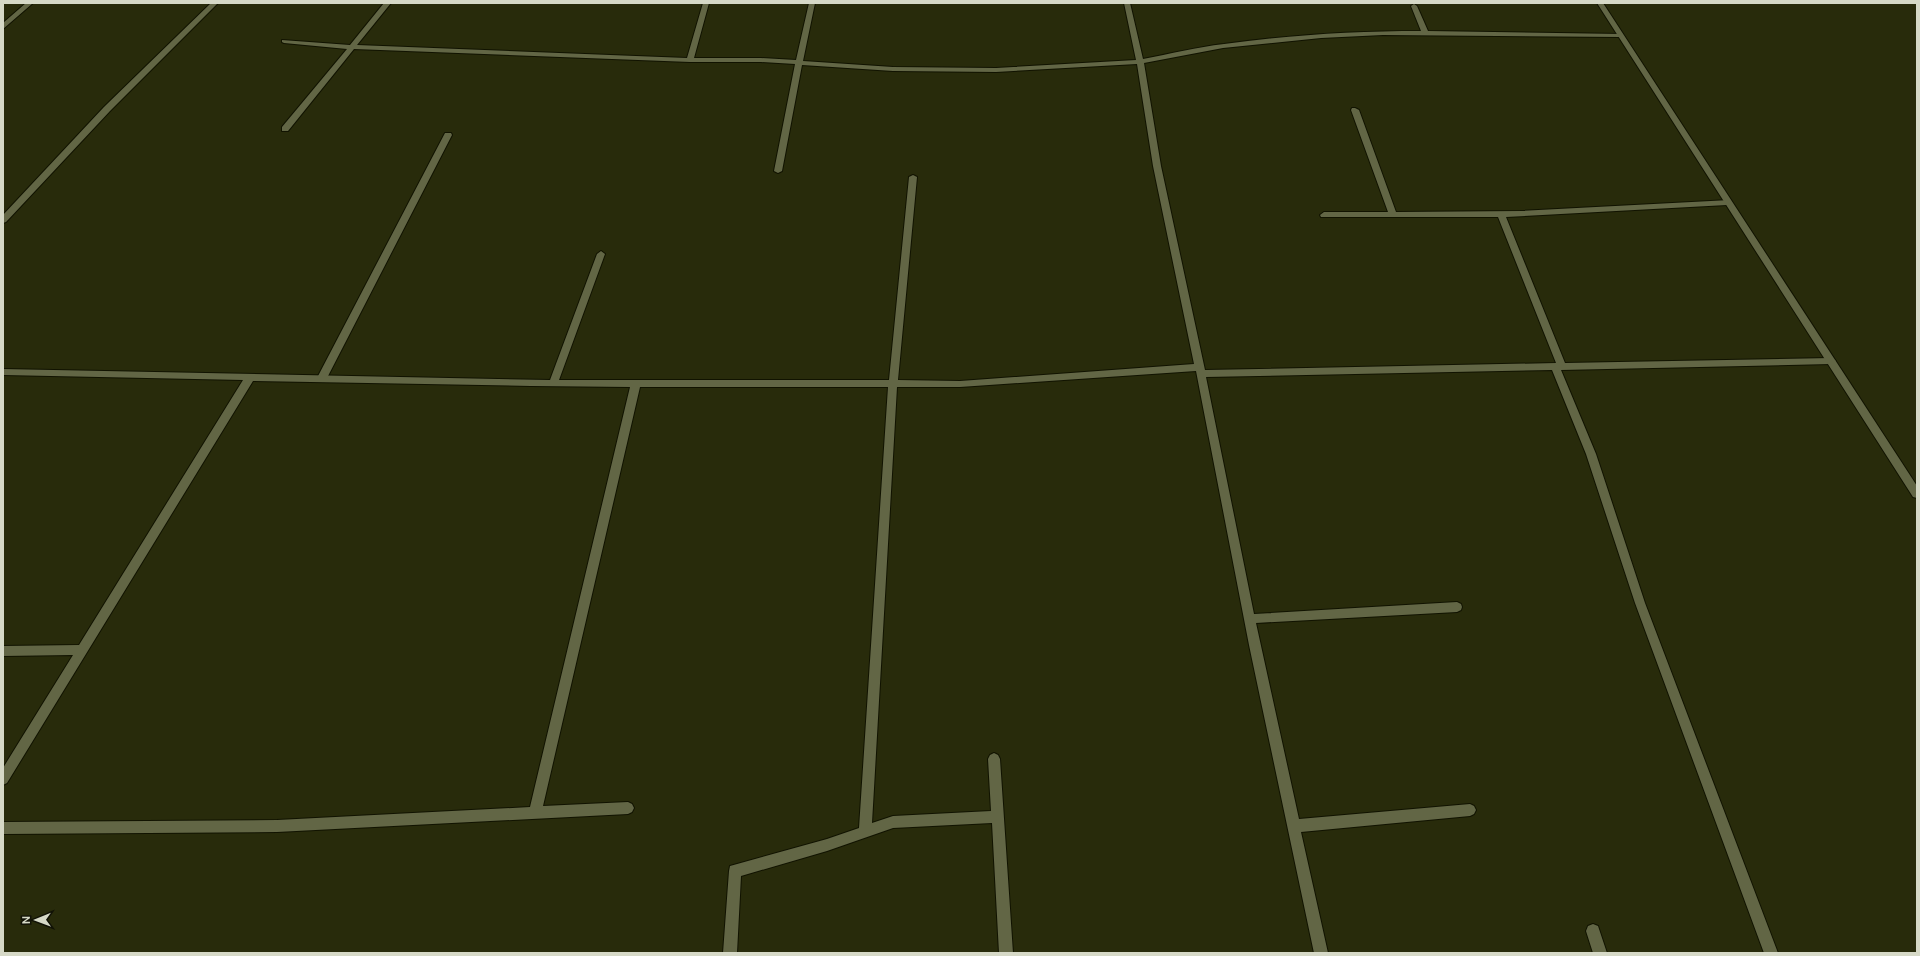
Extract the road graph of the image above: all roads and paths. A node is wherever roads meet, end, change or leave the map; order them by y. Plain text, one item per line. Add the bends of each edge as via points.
1 (30, 3) edge
2 (215, 3) edge
3 (388, 3) edge
4 (706, 3) edge
5 (812, 3) edge
6 (1127, 3) edge
7 (1600, 3) edge
8 (1414, 6) dead end
9 (3, 27) edge
10 (1426, 34) junction
11 (1620, 35) junction
12 (284, 40) dead end
13 (352, 47) junction
14 (690, 60) junction
15 (798, 62) junction
16 (1140, 62) junction
17 (1355, 110) dead end
18 (285, 129) dead end
19 (448, 135) dead end
20 (778, 171) dead end
21 (913, 177) dead end
22 (1727, 202) junction
23 (1394, 214) junction
24 (1502, 214) junction
25 (1324, 215) dead end
26 (3, 220) edge
27 (601, 254) dead end
28 (1831, 361) junction
29 (1558, 367) junction
30 (1201, 370) junction
31 (3, 372) edge
32 (251, 376) junction
33 (322, 378) junction
34 (553, 383) junction
35 (636, 383) junction
36 (893, 384) junction
37 (1917, 494) edge
38 (1457, 607) dead end
39 (1250, 619) junction
40 (82, 650) junction
41 (3, 651) edge
42 (994, 759) dead end
43 (3, 779) edge
44 (628, 808) dead end
45 (1470, 810) dead end
46 (535, 813) junction
47 (997, 817) junction
48 (1294, 826) junction
49 (3, 828) edge
50 (865, 832) junction
51 (1593, 931) dead end
52 (730, 953) edge
53 (1006, 953) edge
54 (1321, 953) edge
55 (1600, 953) edge
56 (1771, 953) edge

1 - 9 street
2 - 26 street via 107,109
3 - 13 street
4 - 14 street
5 - 15 street
6 - 16 street
7 - 11 street
8 - 10 street
10 - 11 street
10 - 16 street via 1283,38 1223,46
11 - 22 street
12 - 13 street
13 - 14 street
13 - 18 street
14 - 15 street
15 - 16 street via 894,69 996,70
15 - 20 street
16 - 30 street via 1157,166
17 - 23 street
19 - 33 street
21 - 36 street
22 - 24 street
22 - 28 street
23 - 24 street
23 - 25 street
24 - 29 street
27 - 34 street
28 - 29 street
28 - 37 street
29 - 30 street
29 - 56 street via 1591,454 1640,603
30 - 36 street via 960,384
30 - 39 street
31 - 32 street
32 - 33 street
32 - 40 street
33 - 34 street
34 - 35 street
35 - 36 street
35 - 46 street
36 - 50 street
38 - 39 street
39 - 48 street
40 - 41 street
40 - 43 street
42 - 47 street
44 - 46 street
45 - 48 street
46 - 49 street via 277,826
47 - 50 street via 893,822
47 - 53 street
48 - 54 street
50 - 52 street via 735,871
51 - 55 street

